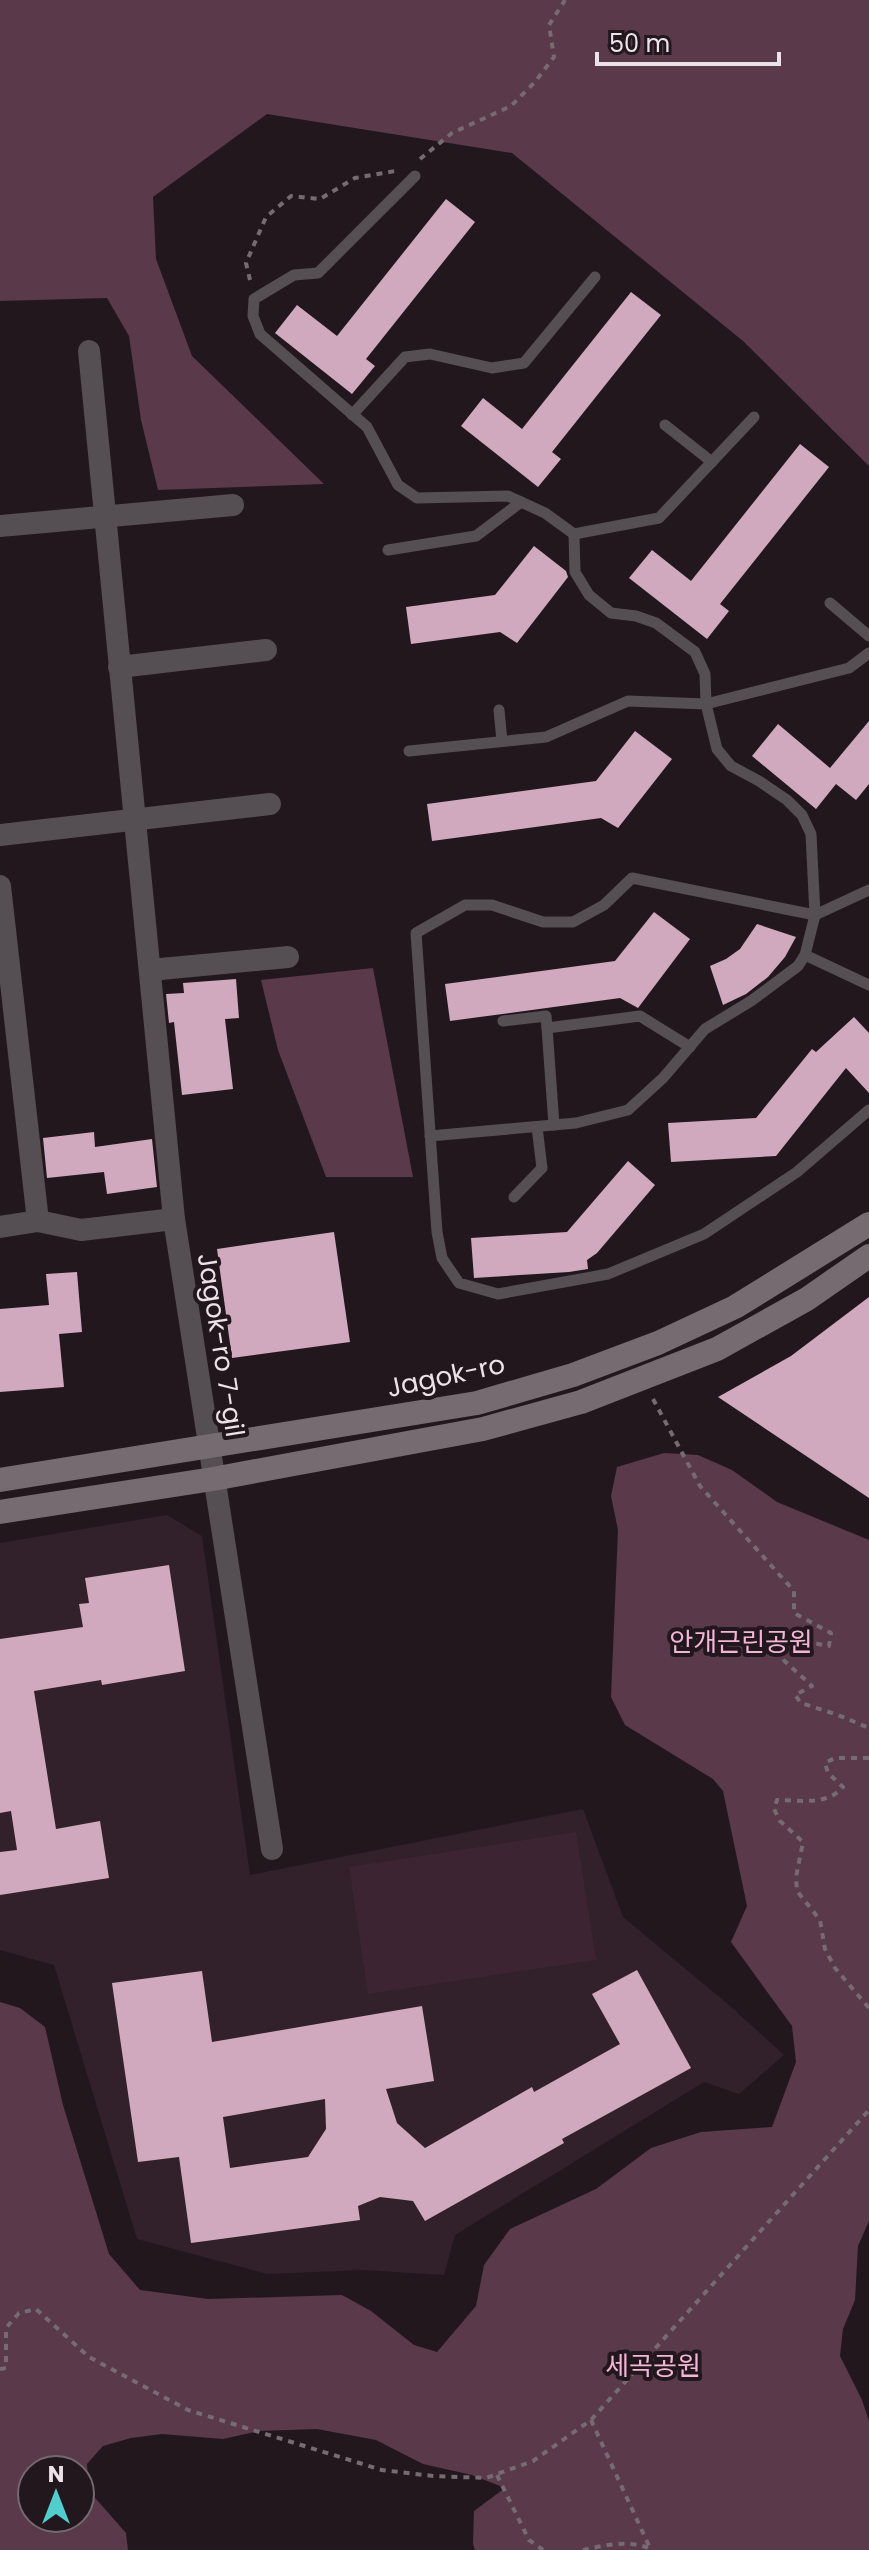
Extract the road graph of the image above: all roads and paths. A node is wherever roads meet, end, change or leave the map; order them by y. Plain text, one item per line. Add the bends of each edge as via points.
1 (565, 0) edge
2 (419, 160) dead end
3 (411, 173) joint
4 (595, 277) dead end
5 (254, 299) junction
6 (89, 351) dead end
7 (352, 415) junction
8 (754, 417) dead end
9 (665, 425) dead end
10 (712, 462) junction
11 (521, 502) junction
12 (233, 505) dead end
13 (105, 516) junction
14 (0, 526) edge
15 (574, 534) junction
16 (388, 550) dead end
17 (830, 603) dead end
18 (869, 636) edge
19 (266, 650) dead end
20 (869, 653) edge
21 (119, 667) junction
22 (706, 704) junction
23 (499, 710) dead end
24 (502, 741) junction
25 (409, 751) dead end
26 (270, 804) dead end
27 (135, 819) junction
28 (0, 835) edge
29 (0, 886) edge
30 (869, 890) edge
31 (815, 915) junction
32 (805, 955) junction
33 (288, 957) dead end
34 (150, 970) junction
35 (869, 985) edge
36 (503, 1021) dead end
37 (547, 1028) junction
38 (690, 1047) junction
39 (869, 1110) edge
40 (554, 1125) junction
41 (537, 1127) junction
42 (430, 1136) junction
43 (514, 1197) dead end
44 (174, 1219) junction
45 (38, 1221) junction
46 (869, 1224) edge
47 (0, 1227) edge
48 (869, 1256) edge
49 (642, 1379) junction
50 (208, 1446) junction
51 (213, 1479) junction
52 (0, 1480) edge
53 (0, 1512) edge
54 (869, 1728) edge
55 (869, 1758) edge
56 (272, 1849) dead end
57 (869, 2008) edge
58 (869, 2110) edge
59 (0, 2369) edge
60 (591, 2420) junction
61 (497, 2474) junction
62 (652, 2549) edge
63 (543, 2550) edge
64 (583, 2550) edge

1 - 2 path via 549,25 554,57 535,82 511,106 452,133
3 - 5 lane via 318,273 294,275
3 - 5 path via 355,178 320,199 291,196 266,217 246,263
4 - 7 lane via 524,363 492,368 430,354 405,357
5 - 7 lane via 260,334
6 - 13 street, Jagok-ro 7-gil
7 - 11 lane via 367,427 398,485 417,498 508,496
8 - 10 lane
9 - 10 lane
10 - 15 lane via 659,518
11 - 15 lane
11 - 16 lane via 476,536
12 - 13 street
13 - 14 street
13 - 21 street, Jagok-ro 7-gil
15 - 22 lane via 575,572 589,595 611,613 656,623 695,652 705,674
17 - 18 lane
19 - 21 street
20 - 22 lane via 849,668
21 - 27 street, Jagok-ro 7-gil
22 - 24 lane via 628,701 546,737
22 - 31 lane via 717,749 731,766 802,815 811,834
23 - 24 lane
24 - 25 lane
26 - 27 street
27 - 28 street
27 - 34 street, Jagok-ro 7-gil
29 - 45 street
30 - 31 lane
31 - 32 lane
31 - 42 lane via 632,878 604,905 573,922 543,922 492,905 465,905 416,933
32 - 35 lane
32 - 38 lane via 751,1001 705,1029
33 - 34 street
34 - 44 street, Jagok-ro 7-gil
36 - 37 lane via 546,1016
37 - 38 lane via 640,1016
37 - 40 lane
38 - 40 lane via 628,1110
39 - 42 lane via 797,1172 704,1234 608,1274 498,1294 459,1283 442,1258
40 - 41 lane
41 - 42 lane
41 - 43 lane via 542,1168
44 - 45 street via 81,1230
44 - 50 street, Jagok-ro 7-gil
45 - 47 street
46 - 50 main road, Jagok-ro via 735,1307 573,1375 477,1403
48 - 49 main road via 807,1299 717,1349
49 - 51 main road via 483,1429
49 - 54 path via 700,1486 794,1591 794,1613 831,1633 829,1646 772,1635 767,1645 812,1686 795,1695 801,1703
50 - 51 street, Jagok-ro 7-gil
50 - 52 main road, Jagok-ro
51 - 53 main road
51 - 56 street, Jagok-ro 7-gil
55 - 57 path via 825,1763 843,1787 836,1796 823,1801 777,1800 774,1809 803,1842 797,1891 820,1920 835,1968
58 - 60 path
59 - 61 path via 6,2368 6,2328 19,2313 36,2309 89,2357 188,2410 382,2470 486,2478
60 - 61 path via 533,2461
60 - 62 path
61 - 63 path via 529,2540
62 - 64 path via 633,2544

